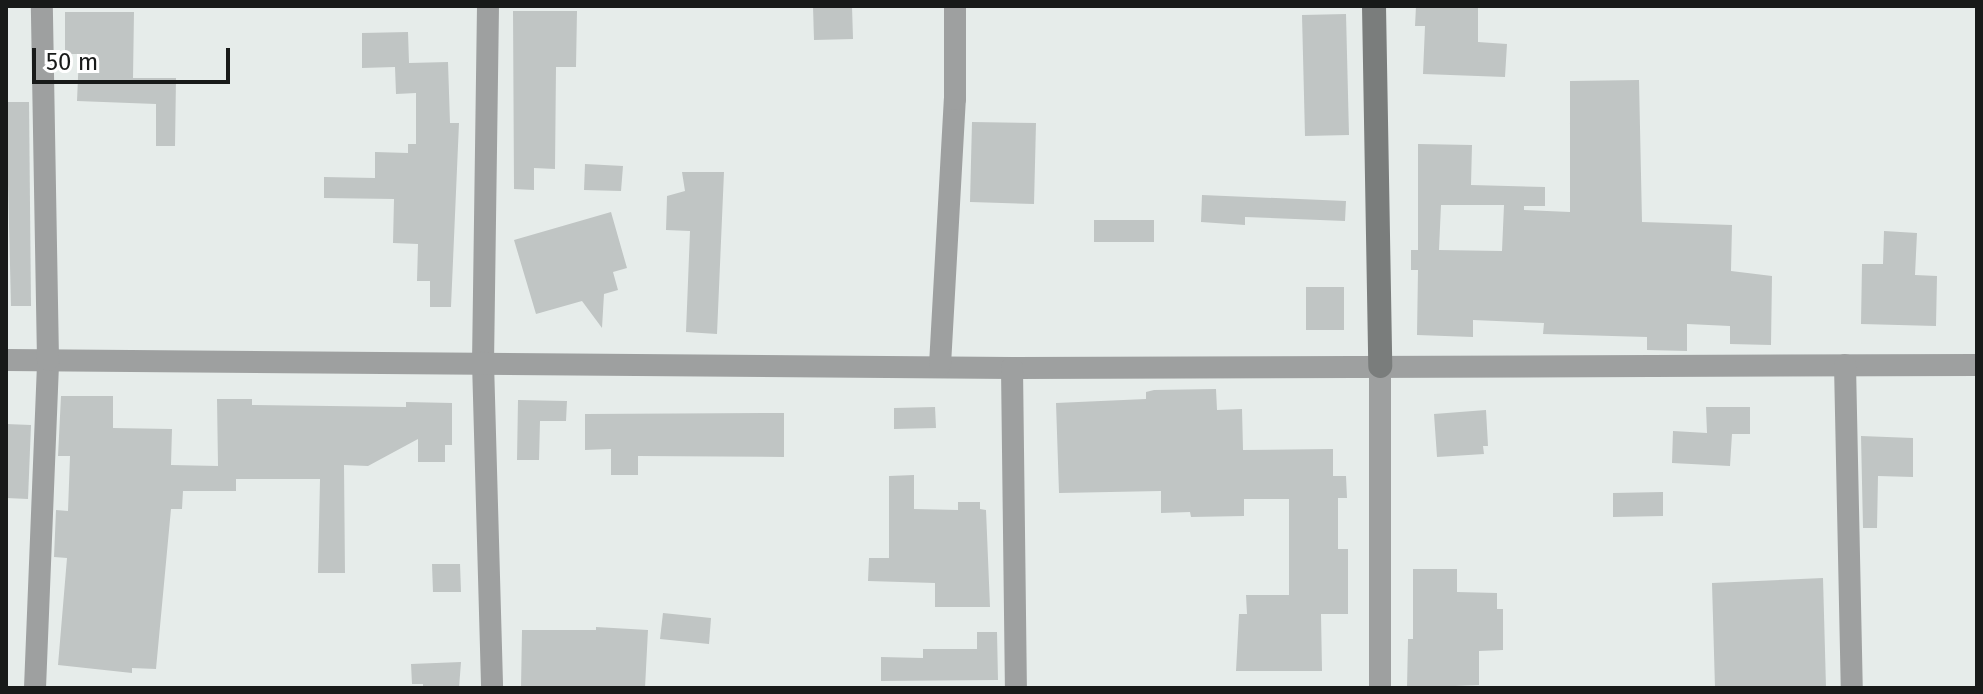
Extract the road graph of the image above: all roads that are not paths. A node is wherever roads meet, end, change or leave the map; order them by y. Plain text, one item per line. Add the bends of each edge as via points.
1 (42, 6) edge
2 (488, 6) edge
3 (955, 6) edge
4 (1374, 6) edge
5 (6, 360) edge
6 (48, 360) junction
7 (483, 362) junction
8 (940, 365) junction
9 (1845, 365) junction
10 (1977, 365) edge
11 (1380, 366) junction
12 (1012, 368) junction
13 (35, 688) edge
14 (492, 688) edge
15 (1016, 688) edge
16 (1380, 688) edge
17 (1852, 688) edge

1 - 6 street
2 - 7 street
3 - 8 street
4 - 11 main road
5 - 6 street
6 - 7 street
6 - 13 street
7 - 8 street
7 - 14 street
8 - 12 street
9 - 10 street
9 - 11 street
9 - 17 street
11 - 12 street
11 - 16 street
12 - 15 street

